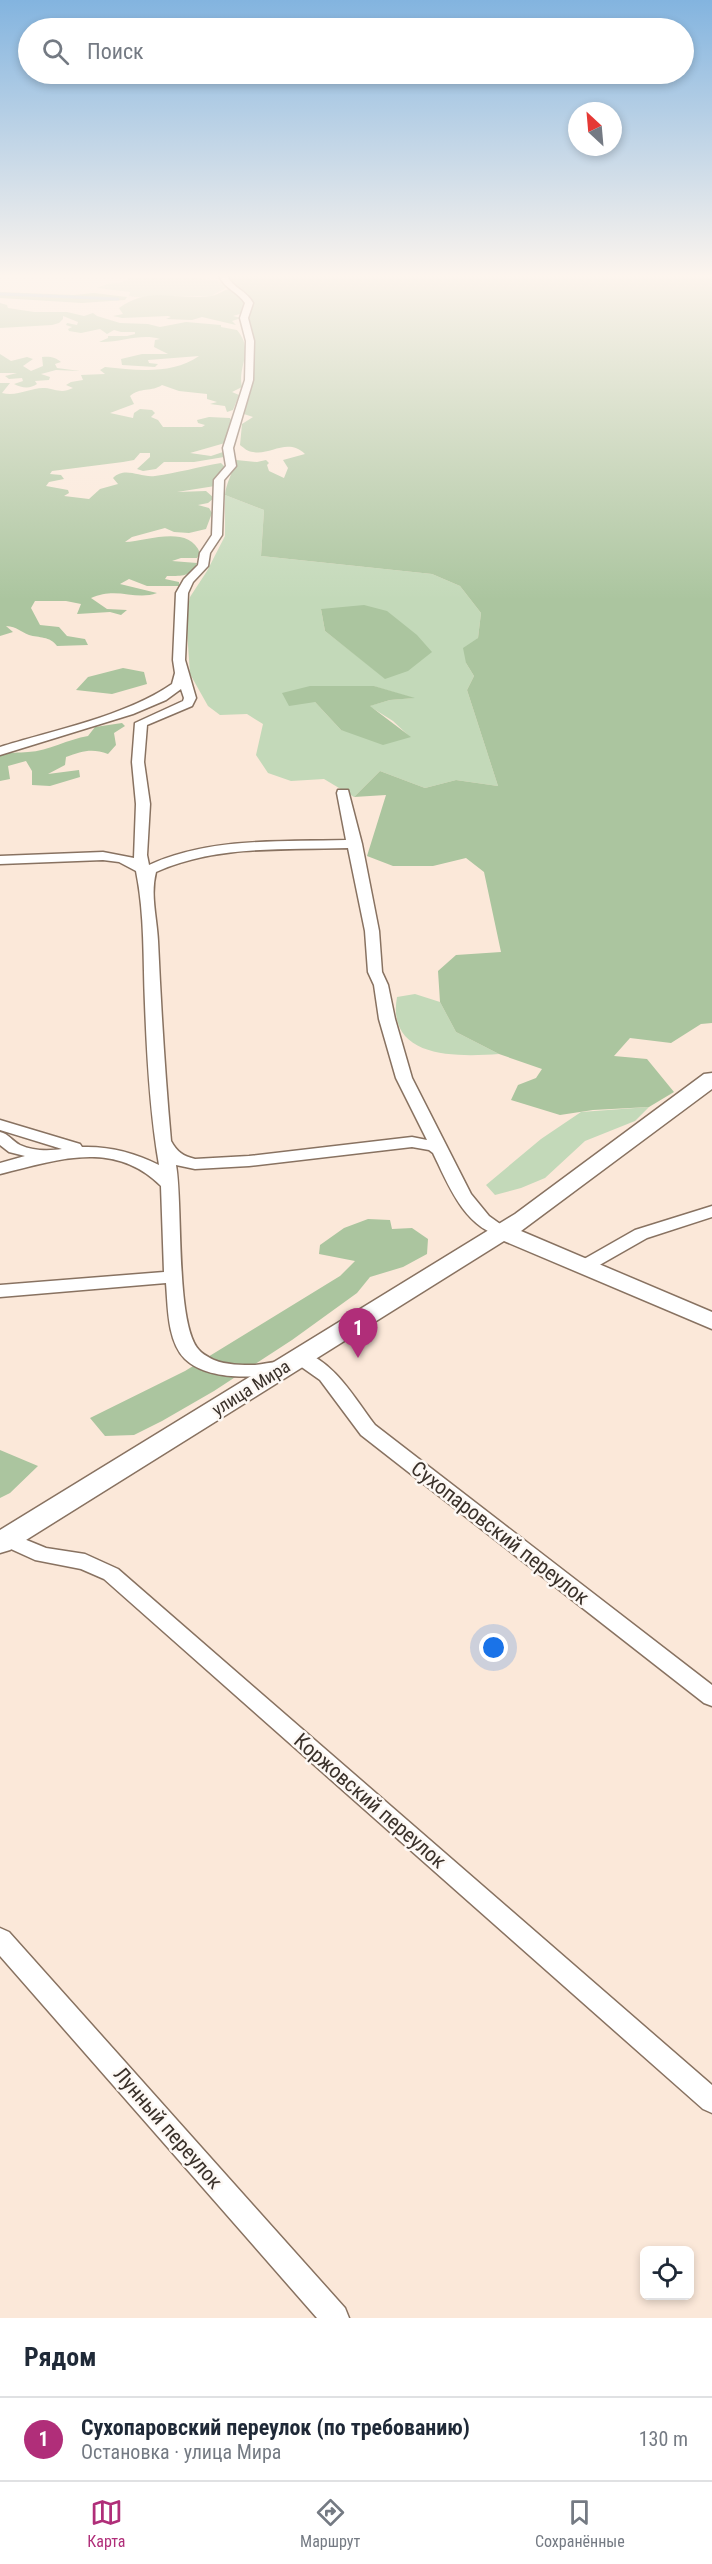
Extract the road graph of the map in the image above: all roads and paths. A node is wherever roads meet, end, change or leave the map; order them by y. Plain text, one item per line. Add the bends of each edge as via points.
1 (248, 384) edge
2 (181, 673) junction
3 (129, 711) junction
4 (140, 737) junction
5 (0, 751) edge
6 (343, 793) dead end
7 (355, 844) junction
8 (0, 860) edge
9 (144, 877) junction
10 (712, 1079) edge
11 (0, 1125) edge
12 (0, 1137) edge
13 (163, 1141) junction
14 (441, 1151) junction
15 (95, 1152) junction
16 (44, 1155) junction
17 (0, 1169) edge
18 (169, 1184) junction
19 (712, 1211) edge
20 (501, 1232) junction
21 (583, 1267) junction
22 (173, 1277) junction
23 (0, 1291) edge
24 (712, 1321) edge
25 (293, 1361) junction
26 (3, 1541) edge
27 (712, 1697) edge
28 (0, 1939) edge
29 (712, 2101) edge
30 (335, 2318) edge

1 - 2 street via 228,448 231,466 219,480 217,535 205,553 203,566 182,593
2 - 3 street via 178,686 172,691
2 - 4 street via 190,698 188,703 141,723
3 - 4 street via 125,719
3 - 5 street
4 - 9 street via 140,855
6 - 7 street
7 - 9 street via 192,854 174,858
7 - 14 street via 375,951 375,972 389,1029 404,1078
8 - 9 street via 119,857 133,862
9 - 13 street
10 - 20 street, улица Мира
11 - 15 street
12 - 16 street via 15,1149
13 - 14 street via 172,1156 195,1164 412,1142
13 - 18 street
14 - 20 street via 463,1196 483,1220
15 - 16 street
15 - 18 street via 147,1164
16 - 17 street
18 - 22 street
19 - 21 street via 641,1234
20 - 21 street
20 - 25 street, улица Мира
21 - 24 street
22 - 23 street
22 - 25 street via 183,1338 191,1354 208,1365 231,1370 256,1371
25 - 26 street, улица Мира
25 - 27 street, Сухопаровский переулок via 327,1376 368,1430
26 - 29 street, Коржовский переулок via 42,1555 85,1562 111,1574
28 - 30 street, Лунный переулок

